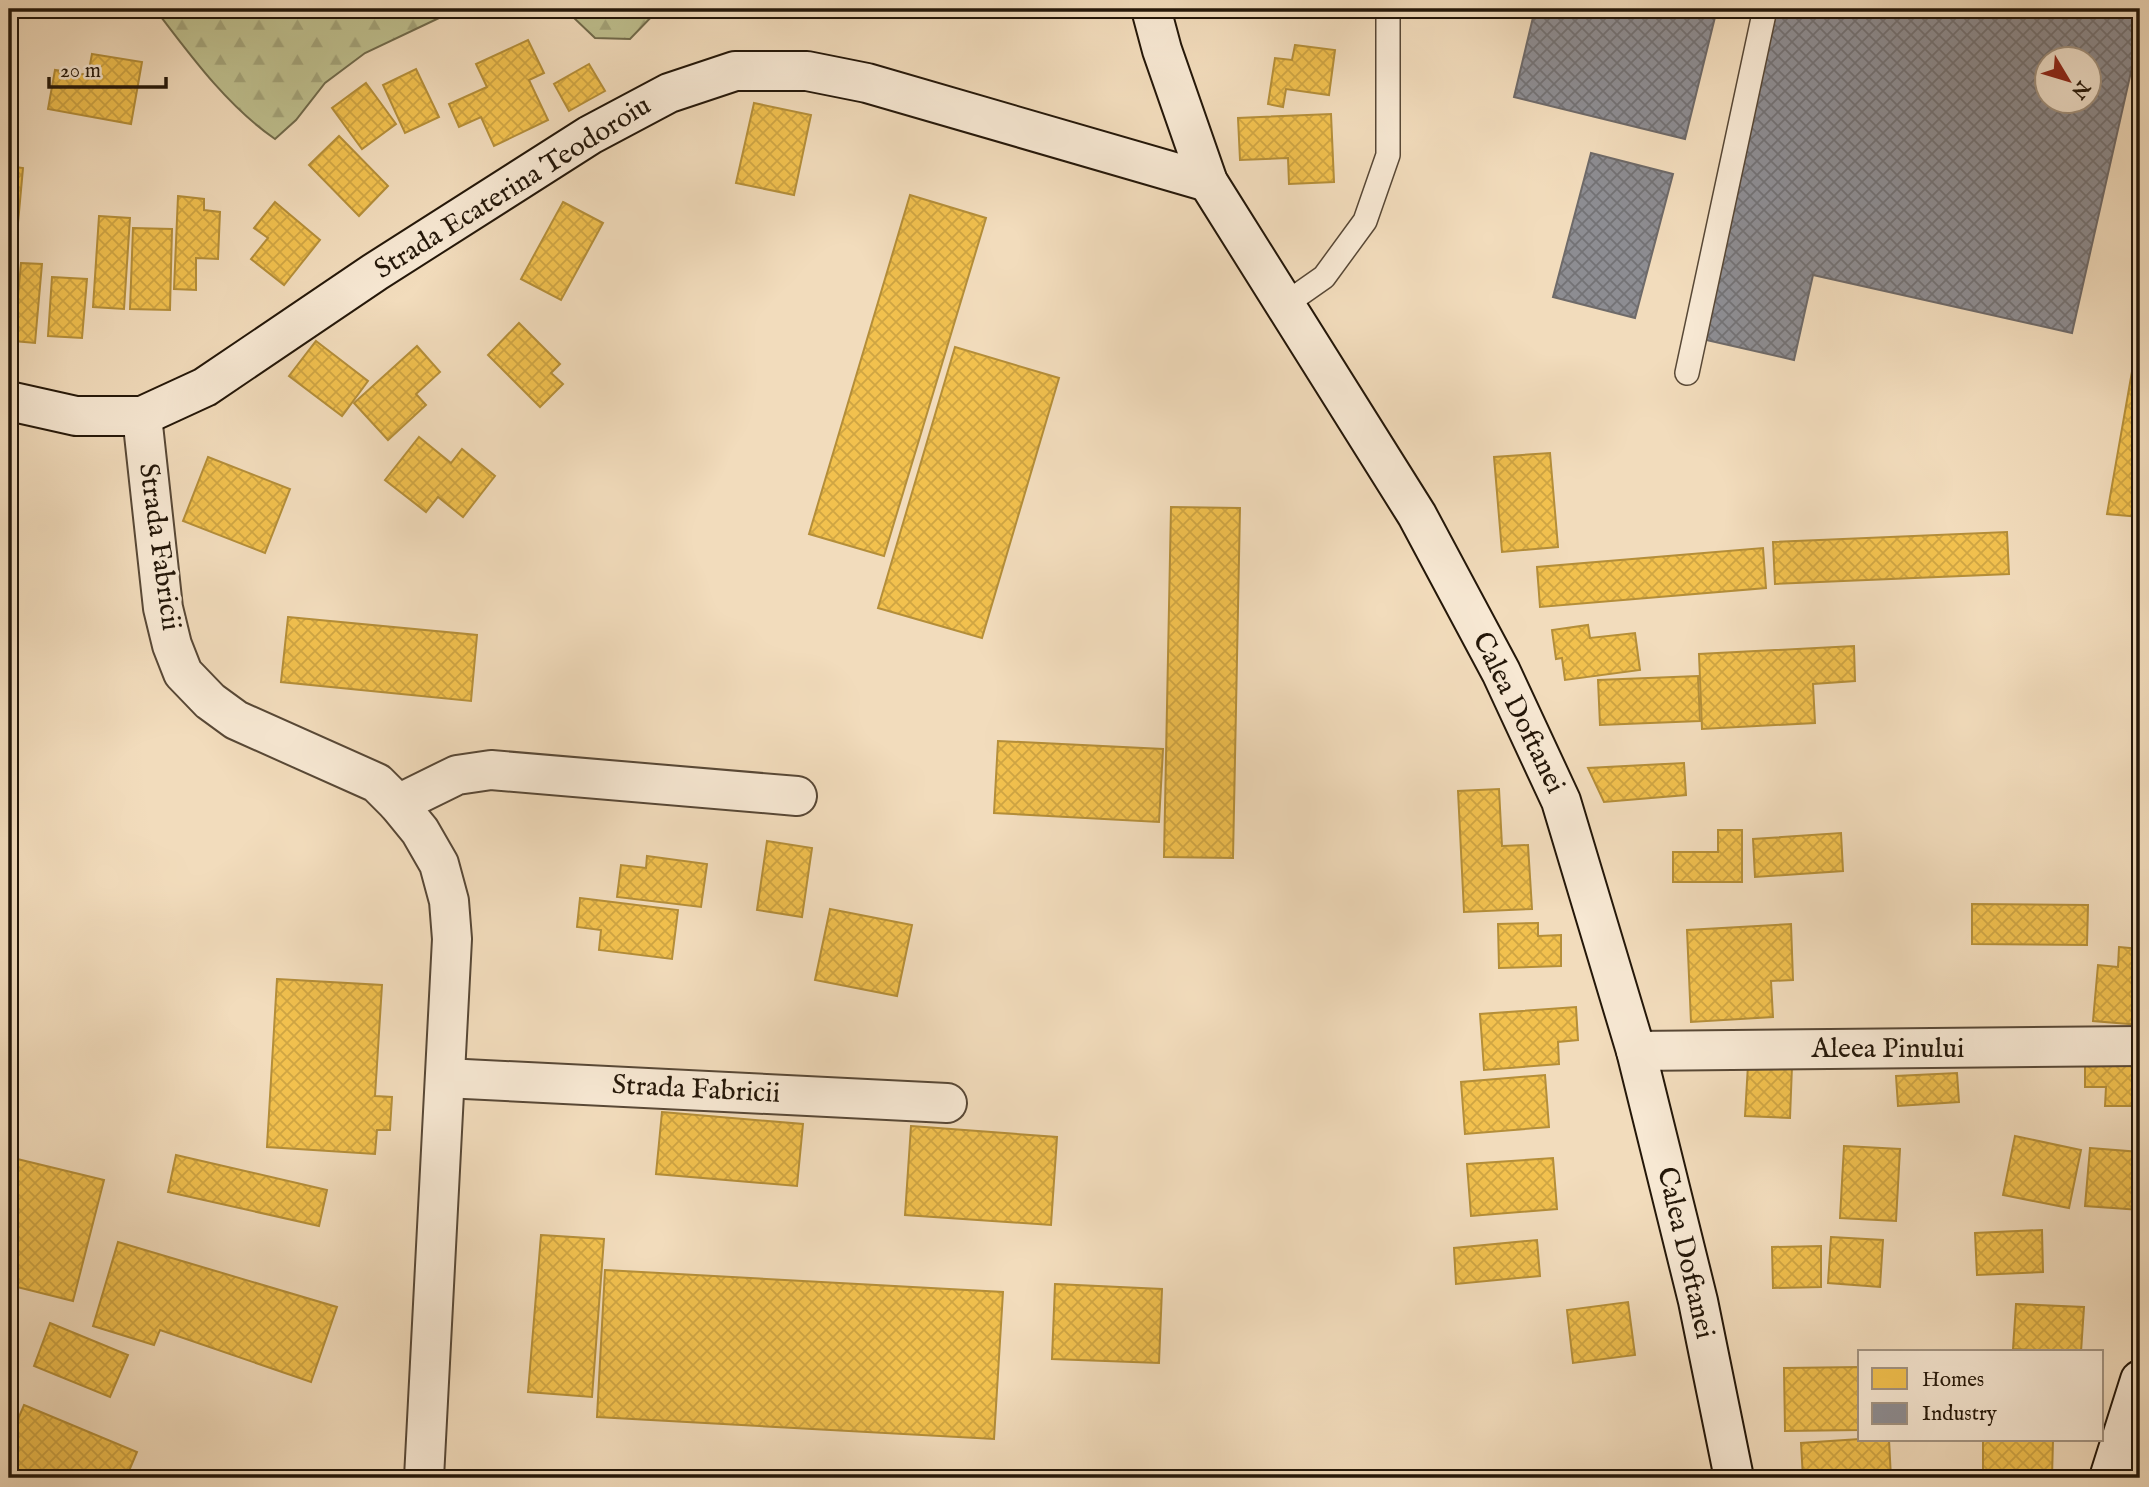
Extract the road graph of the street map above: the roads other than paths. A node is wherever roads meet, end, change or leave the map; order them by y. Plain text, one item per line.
1 (1151, 9) edge
2 (1388, 9) edge
3 (1765, 9) edge
4 (1208, 182) junction
5 (1284, 304) junction
6 (1687, 373) dead end
7 (9, 401) edge
8 (142, 416) junction
9 (797, 796) dead end
10 (398, 804) junction
11 (2140, 1046) edge
12 (1636, 1051) junction
13 (445, 1078) junction
14 (947, 1103) dead end
15 (2140, 1380) edge
16 (2116, 1477) edge
17 (424, 1478) edge
18 (1734, 1478) edge

1 - 4 main road, Calea Doftanei
2 - 5 lane
3 - 6 lane
4 - 5 main road, Calea Doftanei
4 - 8 main road, Strada Ecaterina Teodoroiu
5 - 12 main road, Calea Doftanei
7 - 8 main road, Strada Ecaterina Teodoroiu
8 - 10 main road, Strada Fabricii
9 - 10 main road
10 - 13 main road, Strada Fabricii
11 - 12 main road, Aleea Pinului
12 - 18 main road, Calea Doftanei
13 - 14 main road, Strada Fabricii
13 - 17 main road, Strada Fabricii
15 - 16 main road

